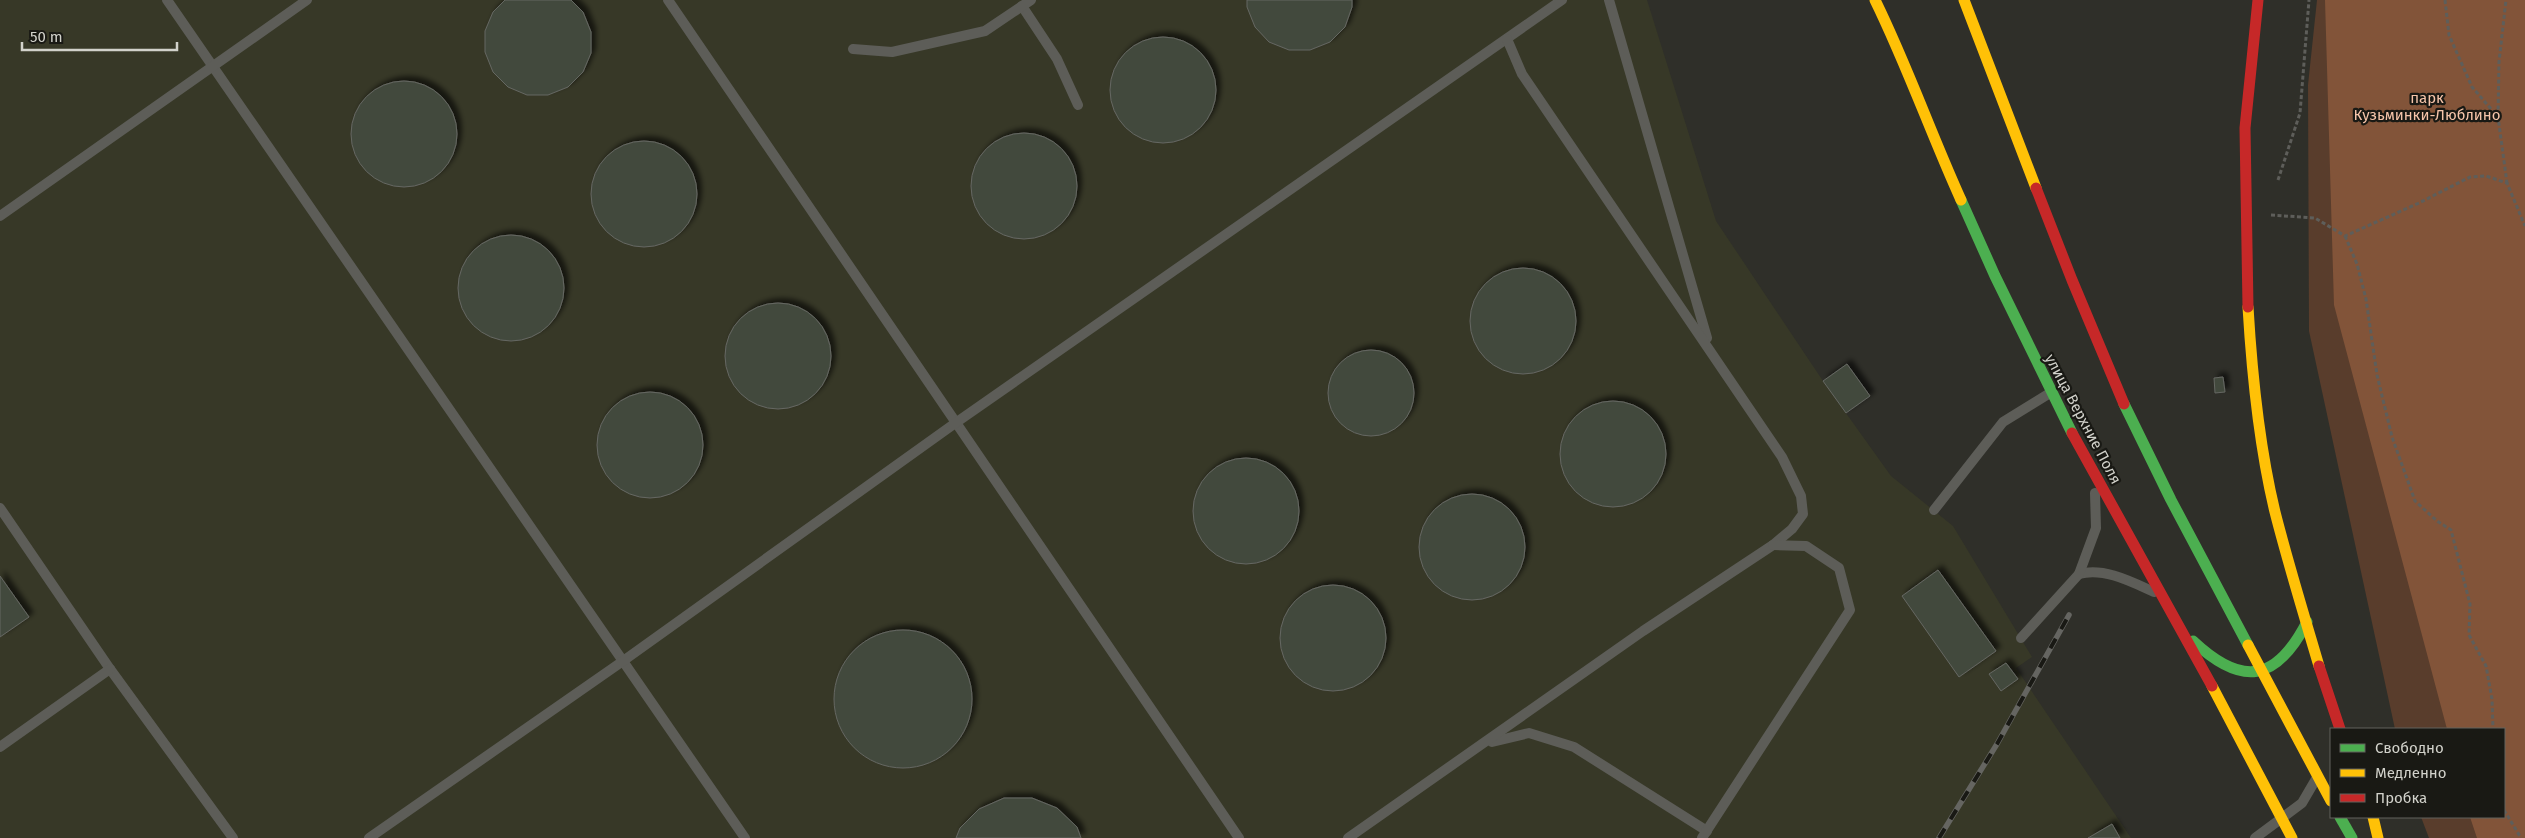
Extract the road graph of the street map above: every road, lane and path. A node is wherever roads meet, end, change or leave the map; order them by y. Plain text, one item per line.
1 (167, 0) edge
2 (306, 0) edge
3 (668, 0) edge
4 (1031, 0) edge
5 (1562, 0) edge
6 (1610, 0) edge
7 (1875, 0) edge
8 (1886, 0) edge
9 (1964, 0) edge
10 (2258, 0) edge
11 (2309, 0) edge
12 (2445, 0) edge
13 (2506, 0) edge
14 (1022, 6) junction
15 (1507, 39) junction
16 (1895, 40) junction
17 (853, 49) dead end
18 (213, 67) junction
19 (1078, 105) dead end
20 (2498, 117) junction
21 (2278, 180) dead end
22 (2507, 183) junction
23 (2271, 215) dead end
24 (0, 216) edge
25 (2525, 226) edge
26 (2345, 236) junction
27 (1709, 346) junction
28 (2051, 392) junction
29 (954, 424) junction
30 (2095, 477) junction
31 (0, 508) edge
32 (1934, 510) dead end
33 (1773, 545) junction
34 (2079, 574) junction
35 (2167, 601) junction
36 (2307, 622) junction
37 (2183, 630) junction
38 (2021, 638) dead end
39 (623, 661) junction
40 (110, 669) junction
41 (2262, 671) junction
42 (2340, 728) edge
43 (2493, 728) edge
44 (1486, 743) junction
45 (0, 747) edge
46 (2318, 776) junction
47 (2330, 799) edge
48 (2505, 812) edge
49 (2341, 818) edge
50 (2373, 818) edge
51 (2281, 820) junction
52 (1705, 835) edge
53 (233, 838) edge
54 (369, 838) edge
55 (745, 838) edge
56 (1239, 838) edge
57 (1348, 838) edge
58 (2255, 838) edge
59 (2292, 838) edge
60 (2352, 838) edge
61 (2378, 838) edge
62 (2521, 838) edge

1 - 18 lane
2 - 18 lane
3 - 29 lane
4 - 14 lane
5 - 15 lane
6 - 27 lane
7 - 16 main road, улица Верхние Поля
8 - 16 main road
9 - 41 main road
10 - 36 main road
11 - 21 path
12 - 20 path
13 - 20 path
14 - 17 lane
14 - 19 lane
15 - 27 lane
15 - 29 lane
16 - 28 main road, улица Верхние Поля
18 - 24 lane
18 - 39 lane
20 - 22 path
22 - 25 path
22 - 26 path
23 - 26 path
26 - 43 path
27 - 33 lane
28 - 30 main road, улица Верхние Поля
28 - 32 lane
29 - 39 lane
29 - 56 lane
30 - 34 lane
30 - 35 main road, улица Верхние Поля
31 - 40 lane
33 - 44 lane
33 - 52 lane
34 - 35 lane
34 - 38 lane
35 - 37 main road, улица Верхние Поля
36 - 41 main road
36 - 42 main road
37 - 41 main road
37 - 51 main road, улица Верхние Поля
39 - 54 lane
39 - 55 lane
40 - 45 lane
40 - 53 lane
41 - 46 main road
44 - 52 lane
44 - 57 lane
46 - 47 main road
46 - 51 lane
48 - 62 path
49 - 60 main road
50 - 61 main road
51 - 58 lane
51 - 59 main road, улица Верхние Поля

